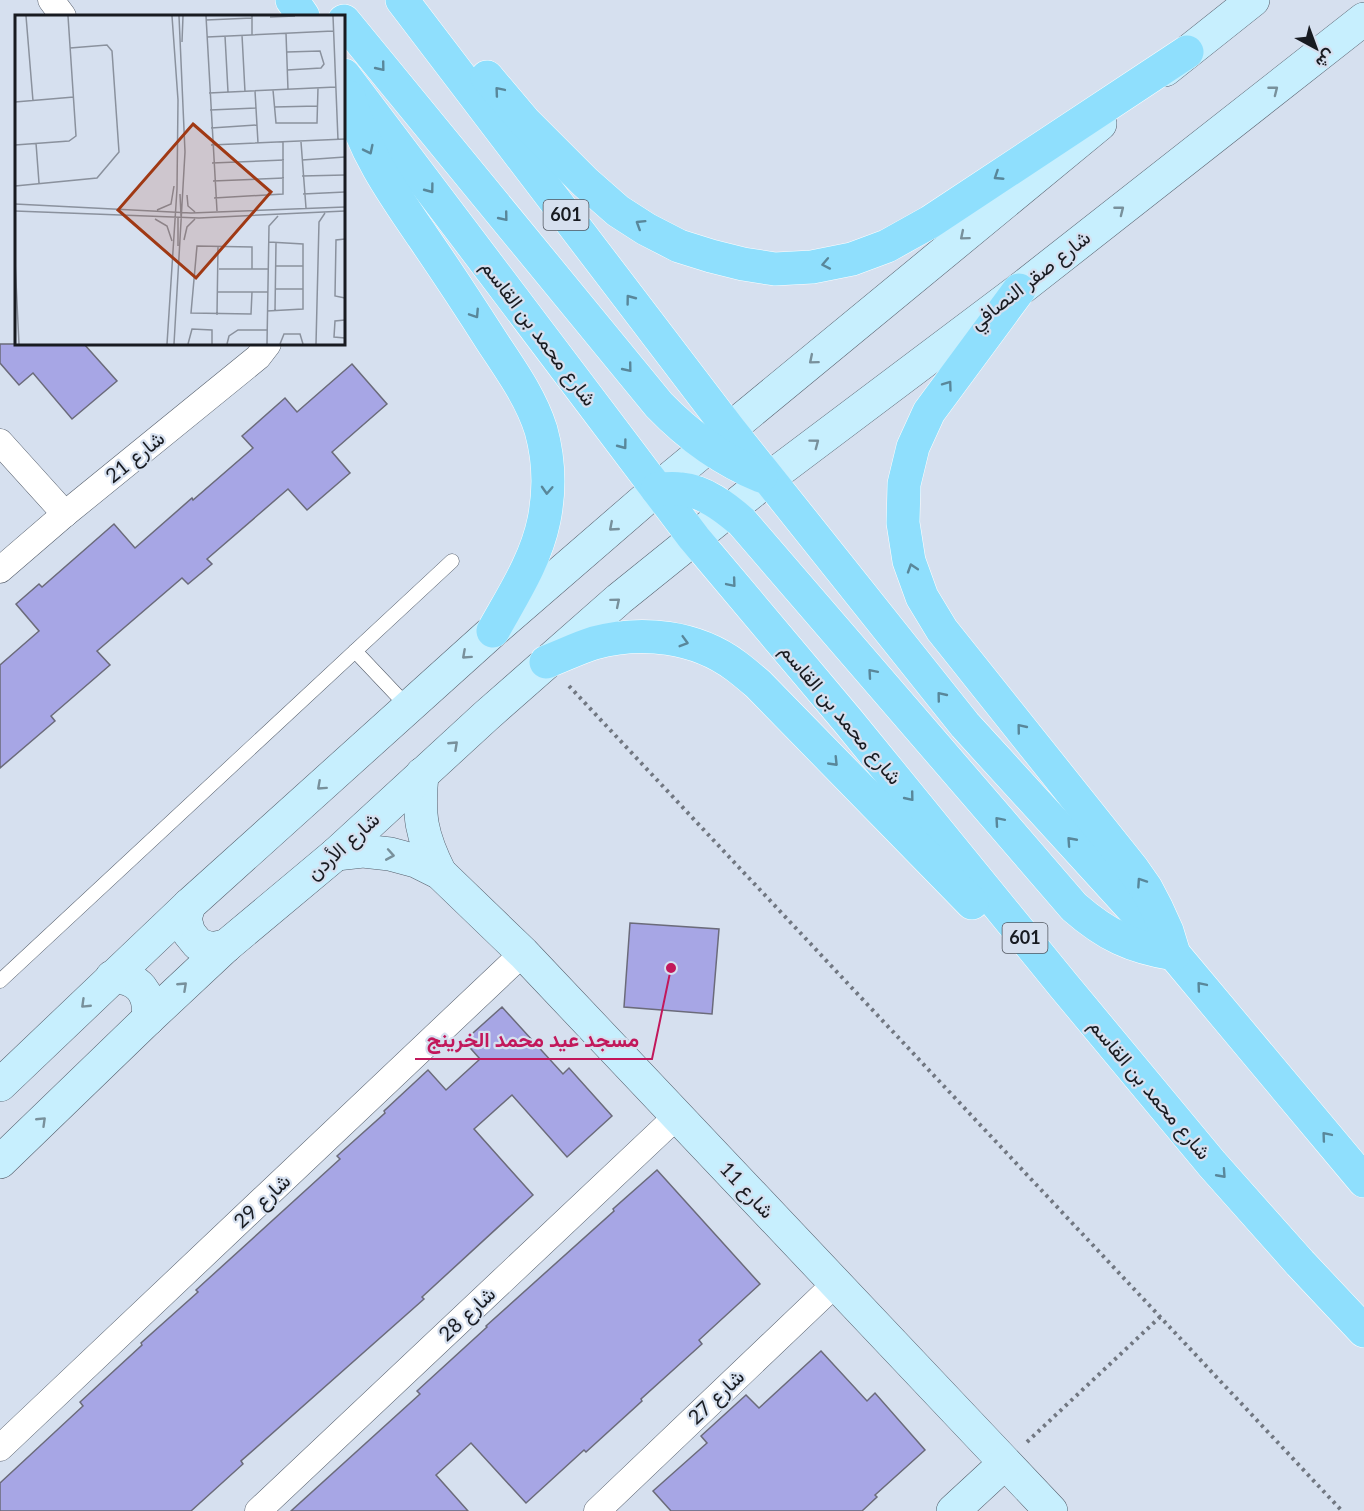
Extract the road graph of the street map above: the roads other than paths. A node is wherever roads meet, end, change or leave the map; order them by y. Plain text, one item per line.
1 (51, 0) edge
2 (292, 0) edge
3 (325, 0) edge
4 (402, 0) edge
5 (423, 0) edge
6 (1253, 0) edge
7 (62, 15) edge
8 (302, 15) edge
9 (338, 15) edge
10 (1364, 19) edge
11 (345, 22) edge
12 (1187, 52) junction
13 (345, 76) edge
14 (345, 80) edge
15 (1019, 290) junction
16 (267, 345) edge
17 (719, 438) junction
18 (0, 442) edge
19 (768, 478) junction
20 (657, 489) junction
21 (729, 510) junction
22 (65, 514) junction
23 (694, 538) junction
24 (452, 561) dead end
25 (0, 570) edge
26 (493, 631) junction
27 (355, 651) junction
28 (546, 662) junction
29 (408, 707) junction
30 (422, 774) junction
31 (336, 854) junction
32 (440, 873) junction
33 (189, 905) junction
34 (226, 946) junction
35 (523, 953) junction
36 (1174, 954) junction
37 (112, 977) junction
38 (0, 981) edge
39 (1064, 986) junction
40 (148, 1019) junction
41 (0, 1085) edge
42 (677, 1116) junction
43 (0, 1162) edge
44 (1364, 1180) edge
45 (1300, 1263) junction
46 (836, 1284) junction
47 (1364, 1301) edge
48 (1364, 1331) edge
49 (0, 1448) edge
50 (1005, 1463) junction
51 (258, 1511) edge
52 (597, 1511) edge
53 (952, 1511) edge
54 (1051, 1511) edge

1 - 7 street
2 - 8 main road
3 - 9 main road
17 -> 4 main road, 601
12 -> 5 main road
6 - 12 main road
15 -> 10 main road, شارع صقر النصافي
11 -> 17 main road
12 -> 17 main road
13 -> 20 main road, شارع محمد بن القاسم / 601
14 -> 26 main road
19 -> 15 main road, شارع صقر النصافي
36 -> 15 main road
16 - 22 street, شارع 21
17 - 19 main road
17 - 20 main road
18 - 22 street
19 - 21 main road, شارع صقر النصافي
36 -> 19 main road
20 - 21 main road
20 - 23 main road, شارع محمد بن القاسم / 601
20 -> 26 main road
21 - 23 main road, شارع صقر النصافي
36 -> 21 main road
22 - 25 street, شارع 21
28 -> 23 main road, شارع الأردن
23 -> 39 main road, شارع محمد بن القاسم / 601
24 - 27 lane
26 -> 29 main road
27 - 29 lane
27 - 38 lane
30 -> 28 main road, شارع الأردن
28 -> 39 main road
29 -> 33 main road
30 - 31 main road, شارع الأردن
30 - 32 main road, شارع 11
31 -> 32 main road, شارع 11
31 - 34 main road, شارع الأردن
32 - 35 main road, شارع 11
33 - 34 main road
33 - 37 main road
40 -> 34 main road, شارع الأردن
35 - 42 main road, شارع 11
35 - 49 street, شارع 29
44 -> 36 main road
37 - 40 main road
37 -> 41 main road
39 -> 45 main road, شارع محمد بن القاسم / 601
43 -> 40 main road, شارع الأردن
42 - 46 main road, شارع 11
42 - 51 street, شارع 28
45 - 47 main road
45 - 48 main road, شارع محمد بن القاسم / 601
46 - 50 main road, شارع 11
46 - 52 street, شارع 27
50 - 53 main road
50 - 54 main road, شارع 11

